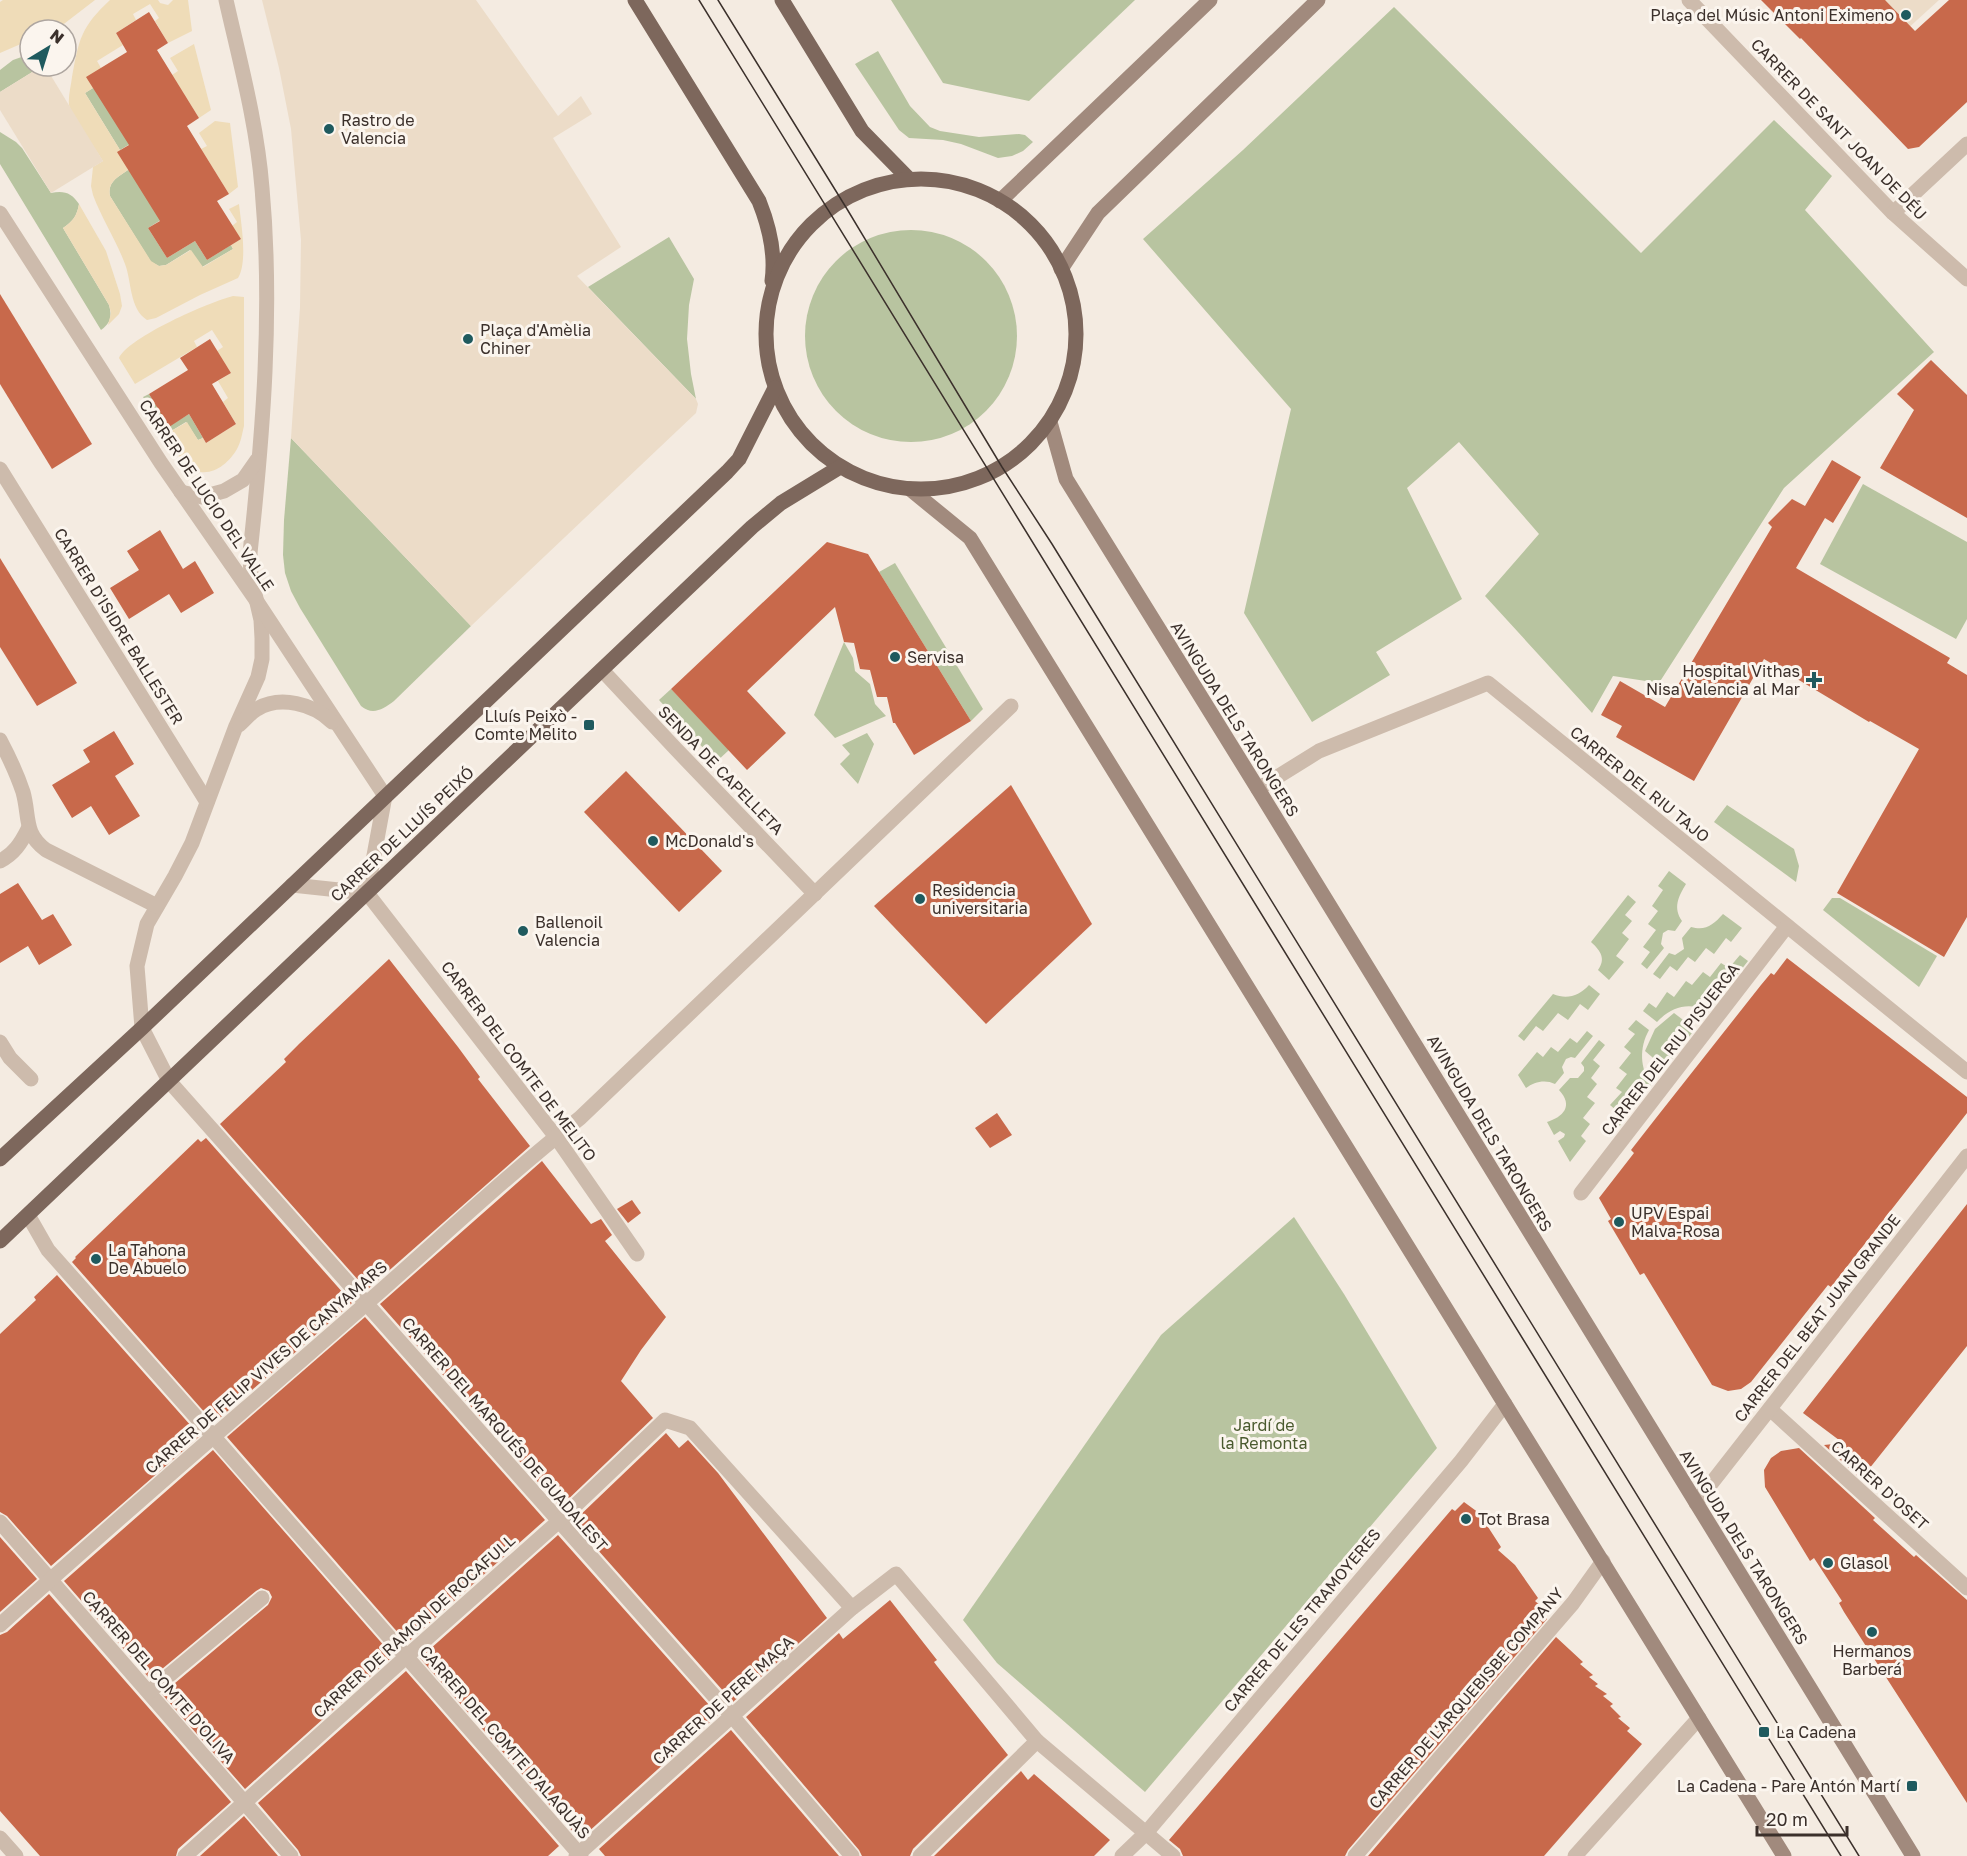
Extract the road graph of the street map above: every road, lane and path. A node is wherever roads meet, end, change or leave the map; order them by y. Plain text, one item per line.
1 (226, 0) edge
2 (635, 0) edge
3 (782, 0) edge
4 (1210, 0) edge
5 (1318, 0) edge
6 (1689, 0) edge
7 (1967, 144) edge
8 (909, 179) junction
9 (1000, 201) junction
10 (0, 213) edge
11 (1893, 213) junction
12 (1061, 269) junction
13 (1967, 279) edge
14 (768, 308) junction
15 (775, 388) junction
16 (1050, 422) junction
17 (259, 458) junction
18 (840, 466) junction
19 (0, 469) edge
20 (910, 489) junction
21 (181, 492) junction
22 (256, 600) junction
23 (602, 670) junction
24 (1011, 706) dead end
25 (236, 726) junction
26 (347, 737) junction
27 (0, 740) edge
28 (1258, 789) junction
29 (385, 796) junction
30 (207, 802) junction
31 (28, 829) junction
32 (0, 861) edge
33 (292, 885) junction
34 (367, 892) junction
35 (815, 894) junction
36 (157, 906) junction
37 (1786, 926) junction
38 (142, 1029) junction
39 (0, 1042) edge
40 (1967, 1072) edge
41 (31, 1079) dead end
42 (169, 1081) junction
43 (556, 1137) junction
44 (1967, 1156) edge
45 (0, 1159) edge
46 (1581, 1193) dead end
47 (28, 1215) junction
48 (0, 1241) edge
49 (637, 1254) dead end
50 (367, 1303) junction
51 (1505, 1404) junction
52 (1770, 1409) junction
53 (213, 1436) junction
54 (1696, 1503) junction
55 (0, 1522) edge
56 (558, 1522) junction
57 (1603, 1562) junction
58 (50, 1580) junction
59 (1967, 1587) edge
60 (262, 1598) dead end
61 (852, 1608) junction
62 (0, 1625) edge
63 (406, 1657) junction
64 (149, 1692) junction
65 (732, 1716) junction
66 (1699, 1718) junction
67 (1037, 1741) junction
68 (245, 1803) junction
69 (1146, 1833) junction
70 (0, 1838) edge
71 (579, 1855) edge
72 (16, 1856) edge
73 (185, 1856) edge
74 (291, 1856) edge
75 (852, 1856) edge
76 (920, 1856) edge
77 (1122, 1856) edge
78 (1173, 1856) edge
79 (1355, 1856) edge
80 (1575, 1856) edge
81 (1784, 1856) edge
82 (1913, 1856) edge

1 - 17 street
2 - 14 main road
3 - 8 main road
4 - 9 main road
5 - 12 main road
6 - 11 street, CARRER DE SANT JOAN DE DÉU
7 - 11 street
8 - 9 main road
8 - 14 main road
9 - 12 main road
10 - 21 street, CARRER DE LUCIO DEL VALLE
11 - 13 street, CARRER DE SANT JOAN DE DÉU
12 - 16 main road
14 - 15 main road
15 - 18 main road
15 - 29 main road
16 - 20 main road
16 - 28 main road, AVINGUDA DELS TARONGERS
17 - 21 street
17 - 22 street
18 - 20 main road
18 - 23 main road, CARRER DE LLUÍS PEIXÓ
19 - 30 street, CARRER D'ISIDRE BALLESTER
20 - 51 main road
21 - 22 street, CARRER DE LUCIO DEL VALLE
22 - 25 street
22 - 26 street, CARRER DE LUCIO DEL VALLE
23 - 34 main road, CARRER DE LLUÍS PEIXÓ
23 - 35 street, SENDA DE CAPELLETA
24 - 35 street, CARRER DE FELIP VIVES DE CANYAMARS
25 - 26 street
25 - 30 street
26 - 29 street, CARRER DE LUCIO DEL VALLE
27 - 31 street
28 - 37 street, CARRER DEL RIU TAJO
28 - 54 main road, AVINGUDA DELS TARONGERS
29 - 33 main road
29 - 34 street
30 - 36 street
31 - 32 street
31 - 36 street
33 - 34 street
33 - 38 main road
34 - 42 main road, CARRER DE LLUÍS PEIXÓ
34 - 43 street, CARRER DEL COMTE DE MELITO
35 - 43 street, CARRER DE FELIP VIVES DE CANYAMARS
36 - 38 street
37 - 40 street, CARRER DEL RIU TAJO
37 - 46 street, CARRER DEL RIU PISUERGA
38 - 42 street, CARRER DEL MARQUÉS DE GUADALEST
38 - 45 main road
39 - 41 street
42 - 47 main road, CARRER DE LLUÍS PEIXÓ
42 - 50 street, CARRER DEL MARQUÉS DE GUADALEST
43 - 49 street, CARRER DEL COMTE DE MELITO
43 - 50 street, CARRER DE FELIP VIVES DE CANYAMARS
44 - 52 street, CARRER DEL BEAT JUAN GRANDE
47 - 48 main road, CARRER DE LLUÍS PEIXÓ
47 - 53 street, CARRER DEL COMTE D'ALAQUÀS
50 - 53 street, CARRER DE FELIP VIVES DE CANYAMARS
50 - 56 street, CARRER DEL MARQUÉS DE GUADALEST
51 - 57 main road
51 - 69 street, CARRER DE LES TRAMOYERES
52 - 54 street, CARRER DEL BEAT JUAN GRANDE
52 - 59 street, CARRER D'OSET
53 - 58 street, CARRER DE FELIP VIVES DE CANYAMARS
53 - 63 street, CARRER DEL COMTE D'ALAQUÀS
54 - 82 main road, AVINGUDA DELS TARONGERS
55 - 58 street, CARRER DEL COMTE D'OLIVA
56 - 61 street, CARRER DE RAMON DE ROCAFULL
56 - 63 street, CARRER DE RAMON DE ROCAFULL
56 - 65 street, CARRER DEL MARQUÉS DE GUADALEST
57 - 66 main road
57 - 79 street, CARRER DE L'ARQUEBISBE COMPANY
58 - 62 street, CARRER DE FELIP VIVES DE CANYAMARS
58 - 64 street, CARRER DEL COMTE D'OLIVA
60 - 64 street
61 - 65 street, CARRER DE PERE MAÇA
61 - 67 street, CARRER DE PERE MAÇA
63 - 68 street, CARRER DE RAMON DE ROCAFULL
63 - 71 street, CARRER DEL COMTE D'ALAQUÀS
64 - 68 street, CARRER DEL COMTE D'OLIVA
65 - 71 street, CARRER DE PERE MAÇA
65 - 75 street, CARRER DEL MARQUÉS DE GUADALEST
66 - 80 street
66 - 81 main road
67 - 69 street
67 - 76 street
68 - 73 street, CARRER DE RAMON DE ROCAFULL
68 - 74 street, CARRER DEL COMTE D'OLIVA
69 - 77 street, CARRER DE LES TRAMOYERES
69 - 78 street
70 - 72 street

